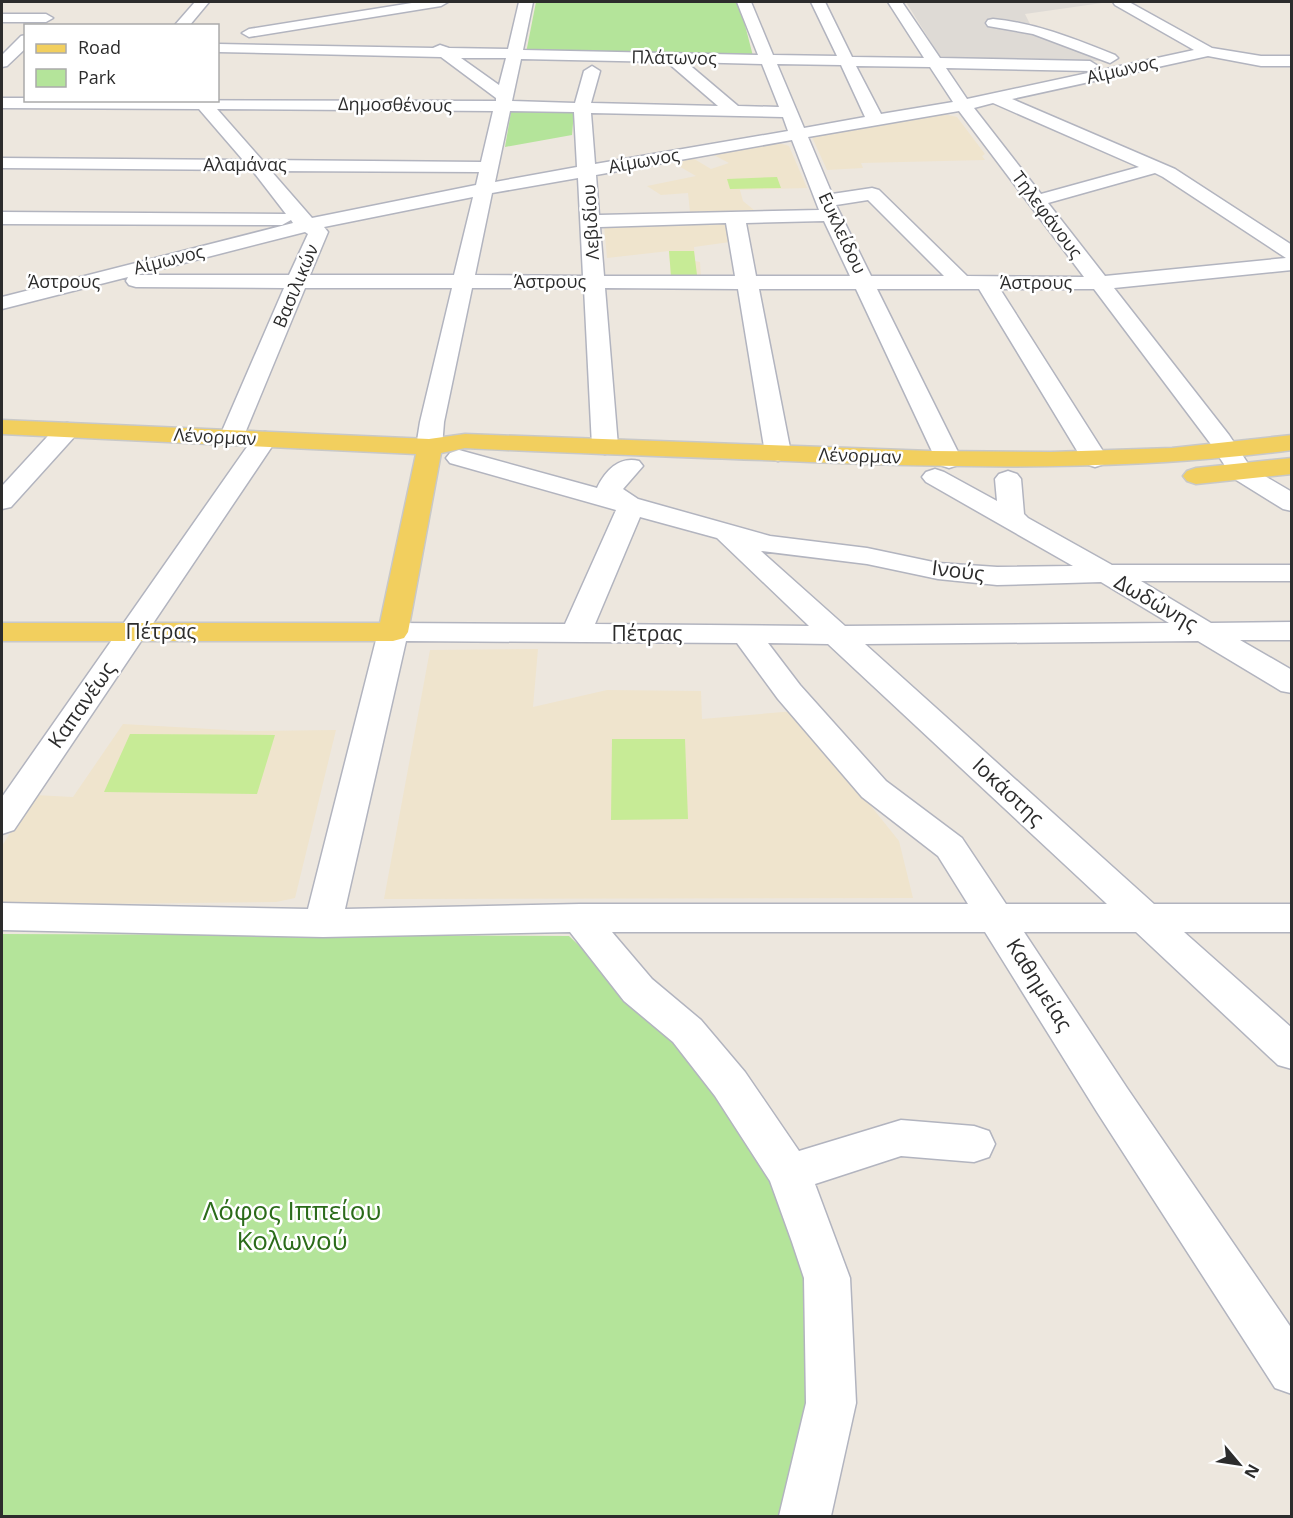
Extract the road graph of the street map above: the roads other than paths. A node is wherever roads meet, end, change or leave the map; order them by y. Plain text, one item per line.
1 (202, 2) edge
2 (372, 2) edge
3 (441, 2) edge
4 (526, 2) edge
5 (744, 2) edge
6 (818, 2) edge
7 (895, 2) edge
8 (1120, 2) edge
9 (982, 8) dead end
10 (385, 11) junction
11 (47, 17) edge
12 (2, 18) edge
13 (402, 22) dead end
14 (993, 23) junction
15 (183, 24) edge
16 (419, 34) dead end
17 (1000, 36) dead end
18 (219, 38) edge
19 (23, 44) edge
20 (2, 46) edge
21 (219, 48) edge
22 (444, 52) junction
23 (1012, 52) dead end
24 (1208, 52) junction
25 (512, 54) junction
26 (672, 58) junction
27 (768, 59) junction
28 (847, 61) junction
29 (1292, 61) edge
30 (934, 62) junction
31 (1023, 63) junction
32 (1131, 67) junction
33 (592, 71) dead end
34 (4, 72) edge
35 (994, 98) junction
36 (502, 101) junction
37 (2, 103) edge
38 (201, 103) edge
39 (963, 105) junction
40 (582, 107) junction
41 (734, 111) junction
42 (789, 112) junction
43 (875, 120) junction
44 (798, 134) junction
45 (2, 163) edge
46 (258, 166) junction
47 (1154, 168) junction
48 (588, 171) junction
49 (487, 178) junction
50 (1036, 201) junction
51 (828, 208) junction
52 (735, 217) junction
53 (2, 218) edge
54 (590, 221) junction
55 (305, 222) junction
56 (1292, 254) edge
57 (1292, 264) edge
58 (300, 281) junction
59 (2, 282) edge
60 (85, 282) junction
61 (464, 282) junction
62 (594, 282) junction
63 (748, 282) junction
64 (865, 282) junction
65 (962, 283) junction
66 (986, 283) junction
67 (1099, 283) junction
68 (2, 303) edge
69 (2, 427) edge
70 (67, 430) junction
71 (231, 438) junction
72 (265, 440) junction
73 (1292, 442) edge
74 (605, 446) junction
75 (429, 447) junction
76 (778, 453) junction
77 (459, 458) junction
78 (1095, 459) junction
79 (1236, 463) junction
80 (630, 466) junction
81 (1292, 466) edge
82 (942, 468) junction
83 (1008, 479) junction
84 (2, 501) edge
85 (1292, 502) edge
86 (631, 507) junction
87 (1019, 525) junction
88 (724, 531) junction
89 (1106, 573) junction
90 (1292, 573) edge
91 (1205, 631) junction
92 (1292, 631) edge
93 (2, 632) edge
94 (132, 632) junction
95 (393, 632) junction
96 (576, 633) junction
97 (745, 634) junction
98 (839, 636) junction
99 (1292, 684) edge
100 (2, 822) edge
101 (2, 917) edge
102 (580, 918) junction
103 (1292, 918) edge
104 (998, 919) junction
105 (1145, 919) junction
106 (323, 923) junction
107 (1292, 1053) edge
108 (974, 1144) dead end
109 (789, 1173) junction
110 (1292, 1371) edge
111 (805, 1516) edge

1 - 15 street
2 - 10 street
3 - 10 street
4 - 25 street
5 - 27 street, Ευκλείδου
6 - 28 street
7 - 30 street, Τηλεφάνους
8 - 24 street
9 - 14 street
10 - 13 street
10 - 18 street
11 - 12 street
14 - 17 street
14 - 32 street
16 - 22 street
19 - 20 street
19 - 34 street
21 - 22 street, Πλάτωνος
22 - 25 street, Πλάτωνος
22 - 36 street
23 - 31 street
24 - 29 street, Αίμωνος
24 - 32 street, Αίμωνος
25 - 26 street, Πλάτωνος
25 - 36 street
26 - 27 street, Πλάτωνος
26 - 41 street
27 - 28 street, Πλάτωνος
27 - 42 street, Ευκλείδου
28 - 30 street, Πλάτωνος
28 - 43 street
30 - 31 street, Πλάτωνος
30 - 39 street, Τηλεφάνους
31 - 32 street, Πλάτωνος
32 - 35 street, Αίμωνος
33 - 40 street, Λεβιδίου
35 - 39 street, Αίμωνος
35 - 47 street
36 - 38 street, Δημοσθένους
36 - 40 street, Δημοσθένους
36 - 49 street
37 - 38 street, Δημοσθένους
38 - 46 street, Βασιλικών
39 - 43 street, Αίμωνος
39 - 50 street, Τηλεφάνους
40 - 41 street, Δημοσθένους
40 - 48 street, Λεβιδίου
41 - 42 street, Δημοσθένους
42 - 44 street, Ευκλείδου
43 - 44 street, Αίμωνος
44 - 48 street, Αίμωνος
44 - 51 street, Ευκλείδου
45 - 46 street, Αλαμάνας
46 - 49 street, Αλαμάνας
46 - 55 street, Βασιλικών
47 - 50 street
47 - 56 street
48 - 49 street, Αίμωνος
48 - 54 street, Λεβιδίου
49 - 55 street, Αίμωνος
49 - 61 street
50 - 67 street, Τηλεφάνους
51 - 52 street
51 - 64 street, Ευκλείδου
51 - 65 street
52 - 54 street
52 - 63 street
53 - 55 street
54 - 62 street, Λεβιδίου
55 - 58 street, Βασιλικών
55 - 60 street, Αίμωνος
57 - 67 street, Άστρους
58 - 60 street, Άστρους
58 - 61 street, Άστρους
58 - 71 street, Βασιλικών
59 - 60 street, Άστρους
60 - 68 street, Αίμωνος
61 - 62 street, Άστρους
61 - 75 street
62 - 63 street, Άστρους
62 - 74 street, Λεβιδίου
63 - 64 street, Άστρους
63 - 76 street
64 - 65 street, Άστρους
64 - 82 street, Ευκλείδου
65 - 66 street, Άστρους
66 - 67 street, Άστρους
66 - 78 street
67 - 79 street, Τηλεφάνους
69 - 70 main road, Λένορμαν
70 - 71 main road, Λένορμαν
70 - 84 street
71 - 72 main road, Λένορμαν
72 - 75 main road, Λένορμαν
72 - 94 street, Καπανέως
73 - 79 main road, Λένορμαν
74 - 75 main road, Λένορμαν
74 - 76 main road, Λένορμαν
75 - 77 main road, Λένορμαν
75 - 95 main road
76 - 82 main road, Λένορμαν
77 - 80 main road, Λένορμαν
77 - 86 street, Λένορμαν
78 - 79 main road, Λένορμαν
78 - 82 main road, Λένορμαν
79 - 81 main road, Λένορμαν
79 - 83 main road, Λένορμαν
79 - 85 street
80 - 82 main road, Λένορμαν
80 - 86 street
82 - 83 main road, Λένορμαν
82 - 87 street, Δωδώνης
83 - 87 street
86 - 88 street, Ινούς
86 - 96 street
87 - 89 street, Δωδώνης
88 - 89 street, Ινούς
88 - 98 street, Ιοκάστης
89 - 90 street, Ινούς
89 - 91 street, Δωδώνης
91 - 92 street, Πέτρας
91 - 98 street, Πέτρας
91 - 99 street, Δωδώνης
93 - 94 main road, Πέτρας
94 - 95 main road, Πέτρας
94 - 100 street, Καπανέως
95 - 96 street, Πέτρας
95 - 106 street
96 - 97 street, Πέτρας
97 - 98 street, Πέτρας
97 - 104 street, Καθημείας
98 - 105 street, Ιοκάστης
101 - 106 street
102 - 104 street
102 - 106 street
102 - 109 street
103 - 105 street
104 - 105 street
104 - 110 street, Καθημείας
105 - 107 street, Ιοκάστης
108 - 109 street
109 - 111 street

